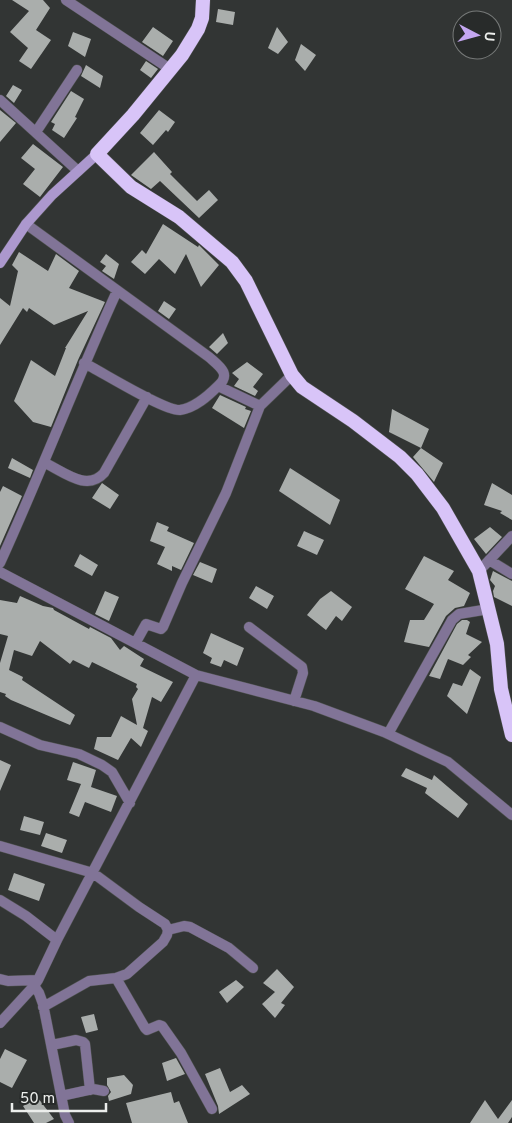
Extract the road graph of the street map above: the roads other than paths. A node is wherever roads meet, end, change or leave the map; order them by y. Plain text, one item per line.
1 (66, 0) edge
2 (203, 0) edge
3 (170, 69) junction
4 (77, 70) dead end
5 (0, 100) edge
6 (36, 132) junction
7 (97, 154) junction
8 (78, 171) junction
9 (26, 224) junction
10 (2, 256) edge
11 (117, 291) junction
12 (84, 363) junction
13 (292, 375) junction
14 (218, 386) junction
15 (147, 397) junction
16 (260, 406) junction
17 (44, 463) junction
18 (512, 536) edge
19 (489, 560) junction
20 (0, 563) edge
21 (479, 571) junction
22 (0, 572) edge
23 (512, 574) edge
24 (489, 609) junction
25 (249, 627) dead end
26 (136, 642) junction
27 (196, 675) junction
28 (294, 701) junction
29 (0, 728) edge
30 (388, 734) junction
31 (512, 735) edge
32 (130, 803) junction
33 (512, 815) edge
34 (0, 846) edge
35 (92, 873) junction
36 (0, 900) edge
37 (168, 930) junction
38 (57, 940) junction
39 (253, 968) dead end
40 (116, 978) junction
41 (0, 979) edge
42 (37, 986) junction
43 (43, 1005) junction
44 (0, 1023) edge
45 (52, 1045) junction
46 (90, 1090) junction
47 (104, 1091) dead end
48 (61, 1096) junction
49 (212, 1109) dead end
50 (69, 1123) edge

1 - 3 street
2 - 3 highway
3 - 7 highway
4 - 6 street
5 - 6 street
6 - 8 street
7 - 8 main road
7 - 13 highway
8 - 9 main road
9 - 10 main road
9 - 11 street
11 - 12 street
11 - 14 street
12 - 15 street
12 - 17 street
13 - 16 street
13 - 21 highway
14 - 15 street
14 - 16 street
15 - 17 street
16 - 26 street
17 - 20 street
18 - 19 street
19 - 21 street
19 - 23 street
21 - 24 highway
22 - 26 street
24 - 30 street
24 - 31 highway
25 - 28 street
26 - 27 street
27 - 28 street
27 - 32 street
28 - 30 street
29 - 32 street
30 - 33 street
32 - 35 street
34 - 35 street
35 - 37 street
35 - 38 street
36 - 38 street
37 - 39 street
37 - 40 street
38 - 42 street
40 - 43 street
40 - 49 street
41 - 42 street
42 - 43 street
42 - 44 street
43 - 45 street
45 - 46 street
45 - 48 street
46 - 47 street
46 - 48 street
48 - 50 street

